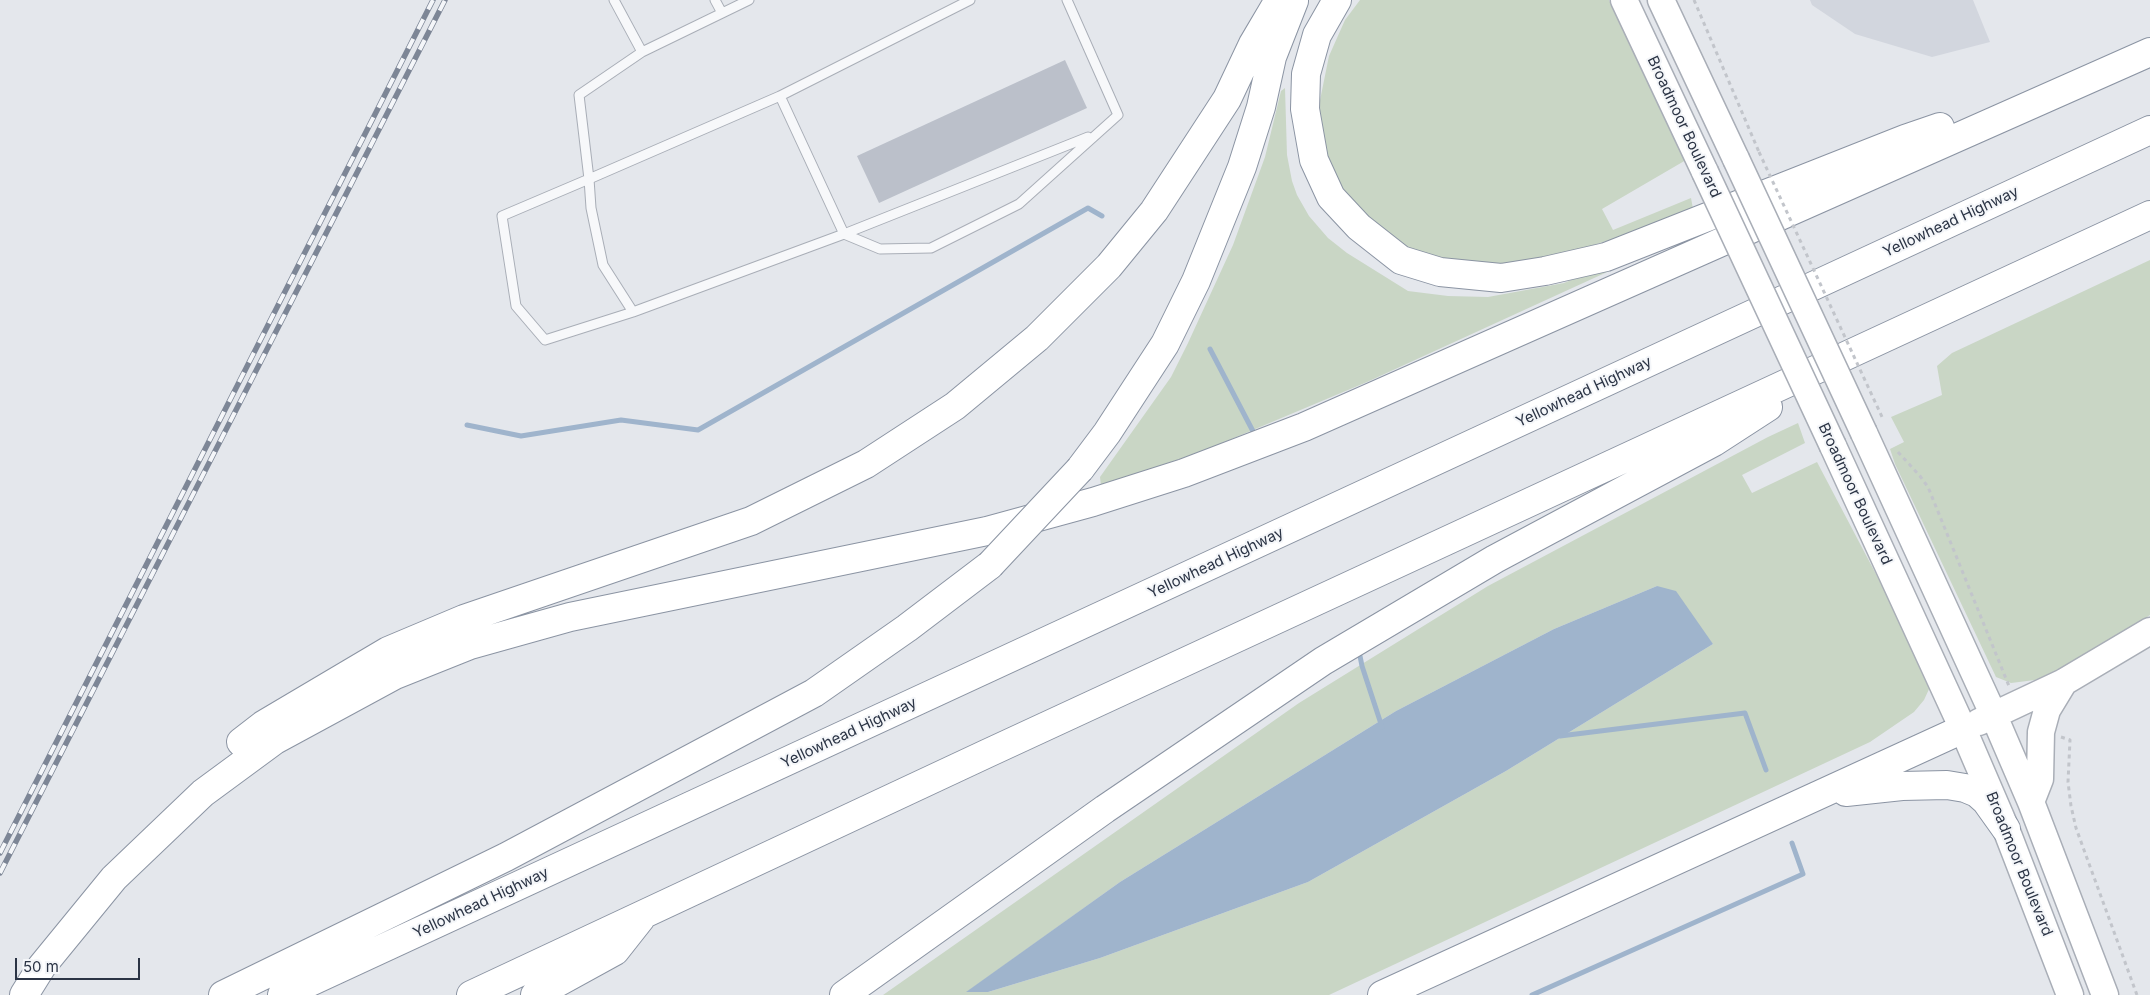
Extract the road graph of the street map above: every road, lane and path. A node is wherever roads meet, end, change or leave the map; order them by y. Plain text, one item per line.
1 (614, 0) edge
2 (715, 0) edge
3 (749, 0) edge
4 (970, 0) edge
5 (1067, 0) edge
6 (1279, 0) edge
7 (1295, 0) edge
8 (1336, 0) edge
9 (1624, 0) edge
10 (1660, 0) edge
11 (1694, 0) edge
12 (722, 13) junction
13 (642, 52) junction
14 (2150, 52) edge
15 (2102, 72) junction
16 (780, 96) junction
17 (2150, 130) edge
18 (1093, 135) junction
19 (1748, 156) junction
20 (589, 179) junction
21 (2150, 215) edge
22 (844, 234) junction
23 (633, 312) junction
24 (1856, 351) junction
25 (1874, 426) junction
26 (2150, 631) edge
27 (2064, 682) junction
28 (1994, 716) junction
29 (1963, 729) junction
30 (1825, 794) junction
31 (2031, 802) junction
32 (2006, 829) junction
33 (114, 878) junction
34 (645, 913) junction
35 (24, 995) edge
36 (223, 995) edge
37 (282, 995) edge
38 (471, 995) edge
39 (535, 995) edge
40 (844, 995) edge
41 (1382, 995) edge
42 (2070, 995) edge
43 (2105, 995) edge

1 - 13 lane
2 - 12 lane
3 - 12 lane
4 - 16 lane
5 - 18 lane
6 - 33 highway
7 - 36 highway, bridge
8 - 15 highway
9 - 29 main road, Broadmoor Boulevard, bridge
10 - 19 main road
11 - 19 path
12 - 13 lane
13 - 20 lane
14 - 15 highway
15 - 33 highway
16 - 20 lane
16 - 22 lane
17 - 37 highway, Yellowhead Highway
18 - 22 lane
18 - 22 lane
19 - 25 main road, bridge
19 - 25 path, bridge
20 - 23 lane
20 - 23 lane
21 - 24 highway
22 - 23 lane
24 - 34 highway
24 - 40 highway
25 - 28 main road
26 - 27 main road
27 - 28 main road
27 - 31 main road
28 - 29 main road
28 - 31 main road
29 - 30 highway
29 - 32 main road, Broadmoor Boulevard
30 - 32 highway
30 - 41 highway
31 - 43 main road
32 - 42 main road, Broadmoor Boulevard
33 - 35 highway
34 - 38 highway
34 - 39 highway

